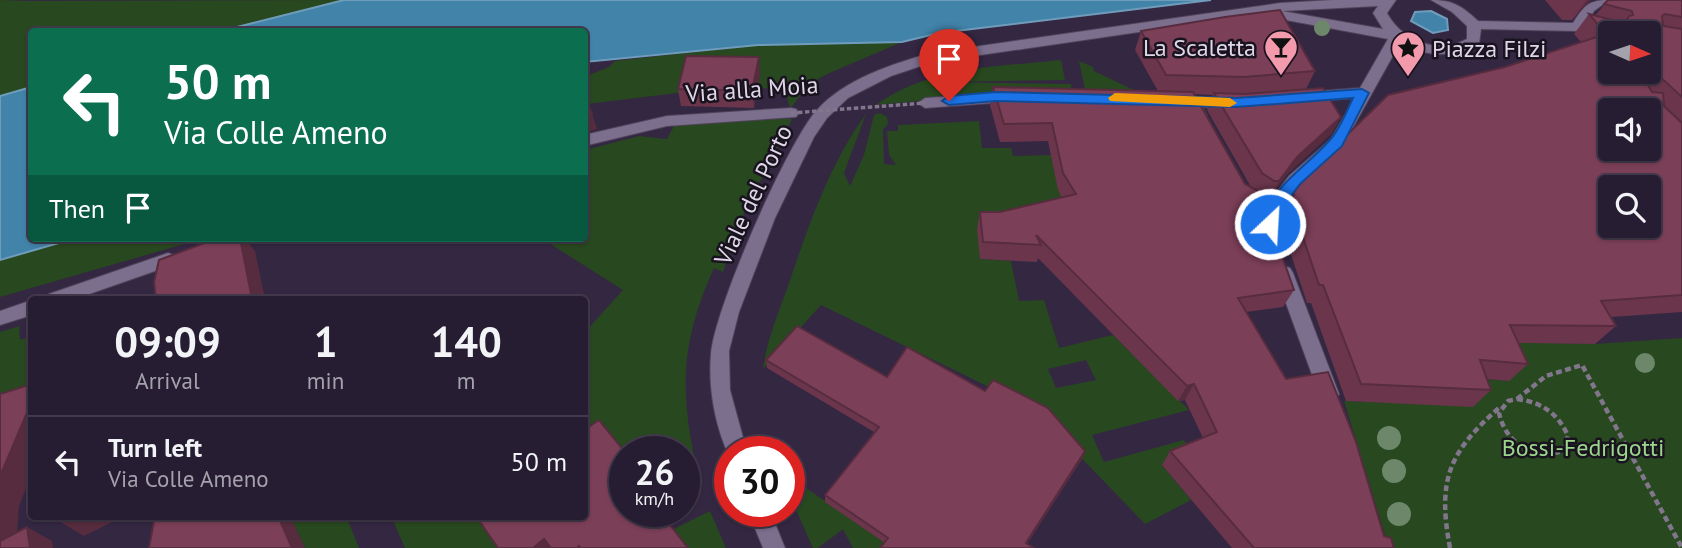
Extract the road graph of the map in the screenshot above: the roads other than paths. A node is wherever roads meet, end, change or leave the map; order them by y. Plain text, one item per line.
1 (1388, 0) edge
2 (1438, 0) edge
3 (1602, 0) edge
4 (1254, 12) junction
5 (1474, 24) junction
6 (1577, 27) junction
7 (1598, 33) edge
8 (1397, 36) junction
9 (1362, 93) junction
10 (1034, 97) edge
11 (1286, 99) edge
12 (1172, 100) edge
13 (1192, 102) junction
14 (1248, 102) edge
15 (925, 103) road end
16 (791, 113) road end
17 (1211, 136) edge
18 (588, 140) edge
19 (1256, 205) edge
20 (1276, 205) junction
21 (64, 296) edge
22 (166, 296) edge
23 (28, 308) edge
24 (0, 318) edge
25 (1334, 407) edge
26 (733, 436) edge
27 (765, 527) edge
28 (774, 548) edge

1 - 4 street, Viale del Porto
1 - 8 street
2 - 5 street
3 - 6 street
4 - 8 street, Viale del Porto
4 - 26 street, Viale del Porto
5 - 6 street
5 - 8 street
6 - 7 street
8 - 9 street
9 - 11 street
9 - 20 street
10 - 15 street
12 - 13 street
13 - 14 street
13 - 17 street
16 - 18 street, Via alla Moia
19 - 20 street
20 - 25 street
21 - 22 street
23 - 24 street
27 - 28 street

